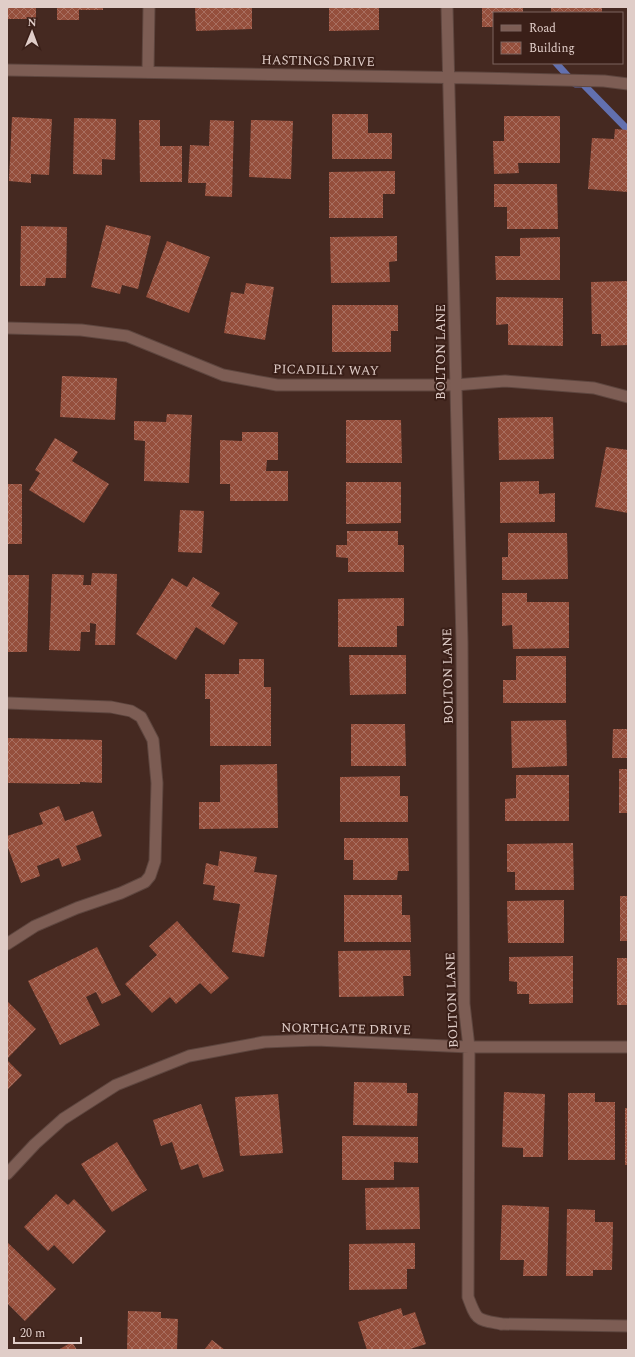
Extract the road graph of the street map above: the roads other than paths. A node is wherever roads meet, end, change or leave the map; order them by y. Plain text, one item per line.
1 (149, 7) edge
2 (448, 7) edge
3 (7, 70) edge
4 (148, 72) junction
5 (448, 78) junction
6 (628, 84) edge
7 (7, 328) edge
8 (455, 385) junction
9 (628, 397) edge
10 (7, 703) edge
11 (7, 944) edge
12 (469, 1047) junction
13 (628, 1047) edge
14 (7, 1174) edge
15 (628, 1326) edge

1 - 4 street
2 - 5 street, BOLTON LANE
3 - 4 street, HASTINGS DRIVE
4 - 5 street, HASTINGS DRIVE
5 - 6 street, HASTINGS DRIVE
5 - 8 street, BOLTON LANE
7 - 8 street, PICADILLY WAY
8 - 9 street, PICADILLY WAY
8 - 12 street, BOLTON LANE
10 - 11 street
12 - 13 street, NORTHGATE DRIVE
12 - 14 street, NORTHGATE DRIVE
12 - 15 street, BOLTON LANE

